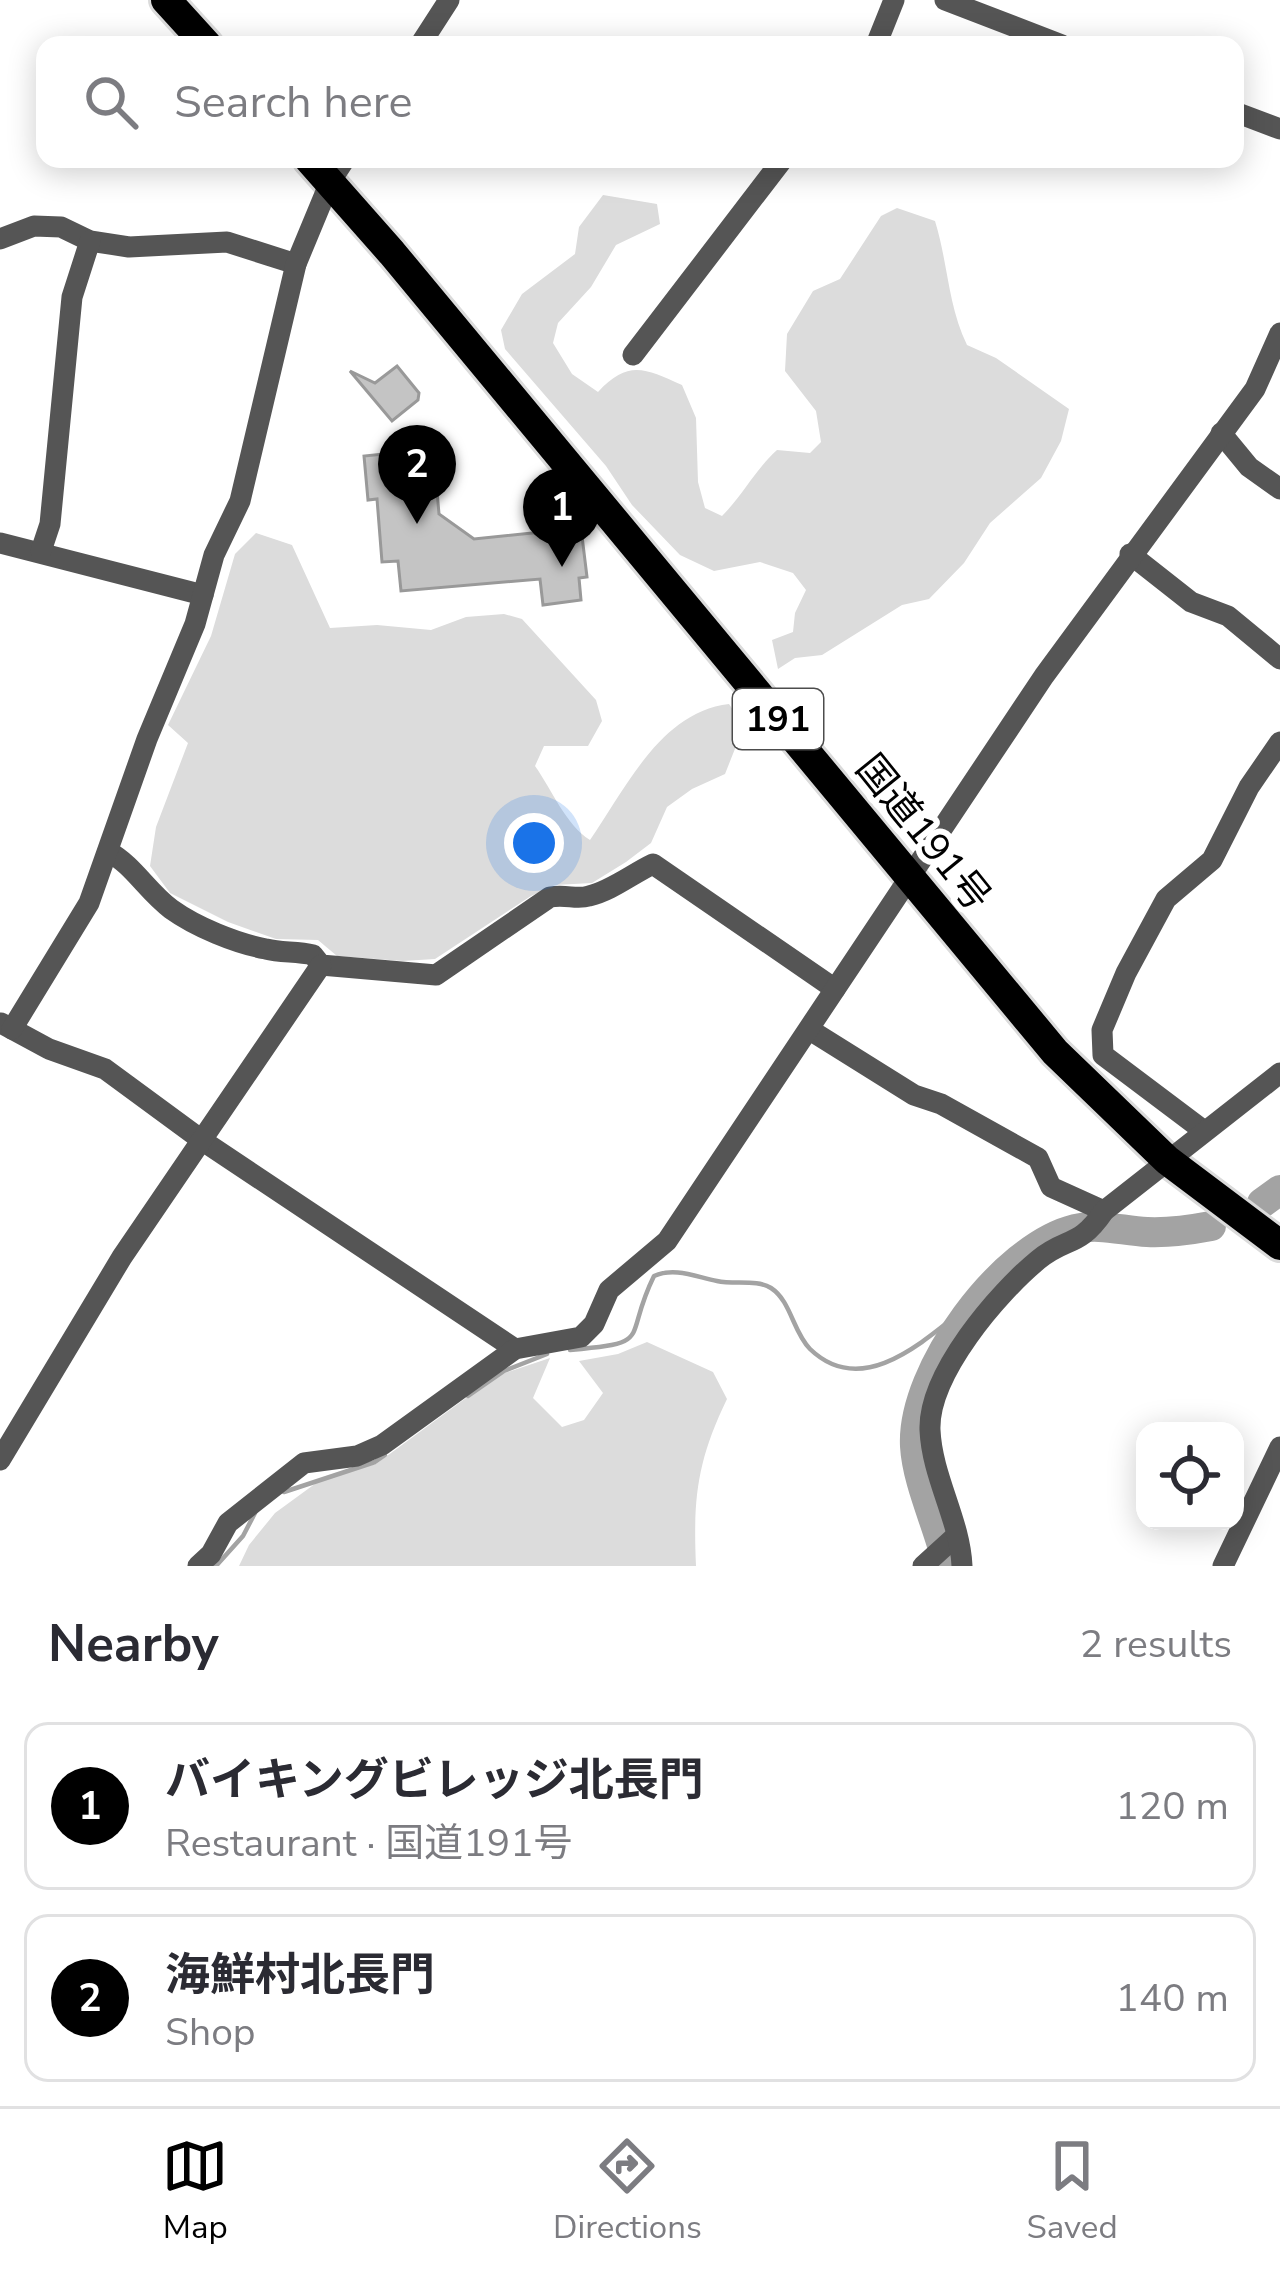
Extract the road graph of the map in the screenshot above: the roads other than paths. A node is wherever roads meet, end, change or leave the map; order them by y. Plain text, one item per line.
1 (166, 0) edge
2 (449, 0) edge
3 (893, 0) edge
4 (945, 0) edge
5 (199, 36) edge
6 (426, 36) edge
7 (879, 36) edge
8 (1039, 36) edge
9 (1244, 115) edge
10 (1280, 129) edge
11 (328, 168) edge
12 (329, 168) edge
13 (776, 168) edge
14 (0, 239) edge
15 (90, 241) junction
16 (296, 265) junction
17 (1280, 333) edge
18 (633, 355) dead end
19 (1221, 433) junction
20 (1280, 489) edge
21 (0, 543) edge
22 (41, 551) junction
23 (1130, 554) junction
24 (203, 595) junction
25 (1280, 659) edge
26 (1280, 742) edge
27 (109, 852) junction
28 (909, 880) junction
29 (321, 965) junction
30 (835, 989) junction
31 (6, 1026) edge
32 (810, 1030) junction
33 (1280, 1073) edge
34 (1204, 1131) junction
35 (203, 1141) junction
36 (1167, 1160) junction
37 (1098, 1220) junction
38 (1280, 1245) edge
39 (515, 1349) junction
40 (1280, 1447) edge
41 (0, 1460) edge
42 (941, 1548) edge
43 (198, 1566) edge
44 (962, 1566) edge
45 (1223, 1566) edge

1 - 5 highway
2 - 6 street
3 - 7 street
4 - 8 street
9 - 10 street
11 - 16 street
12 - 28 highway, 国道191号 / 191
13 - 18 street
14 - 15 street
15 - 16 street
15 - 22 street
16 - 24 street
17 - 19 street
19 - 20 street
19 - 23 street
21 - 22 street
22 - 24 street
23 - 25 street
23 - 28 street
24 - 27 street
26 - 34 street
27 - 29 street
27 - 31 street
28 - 30 street
28 - 36 highway, 国道191号 / 191
29 - 30 street
29 - 35 street
30 - 32 street
31 - 35 street
32 - 37 street
32 - 39 street
33 - 34 street
34 - 36 street
35 - 39 street
35 - 41 street
36 - 37 street
36 - 38 highway, 国道191号 / 191
37 - 42 street
39 - 43 street
40 - 45 street
42 - 44 street

